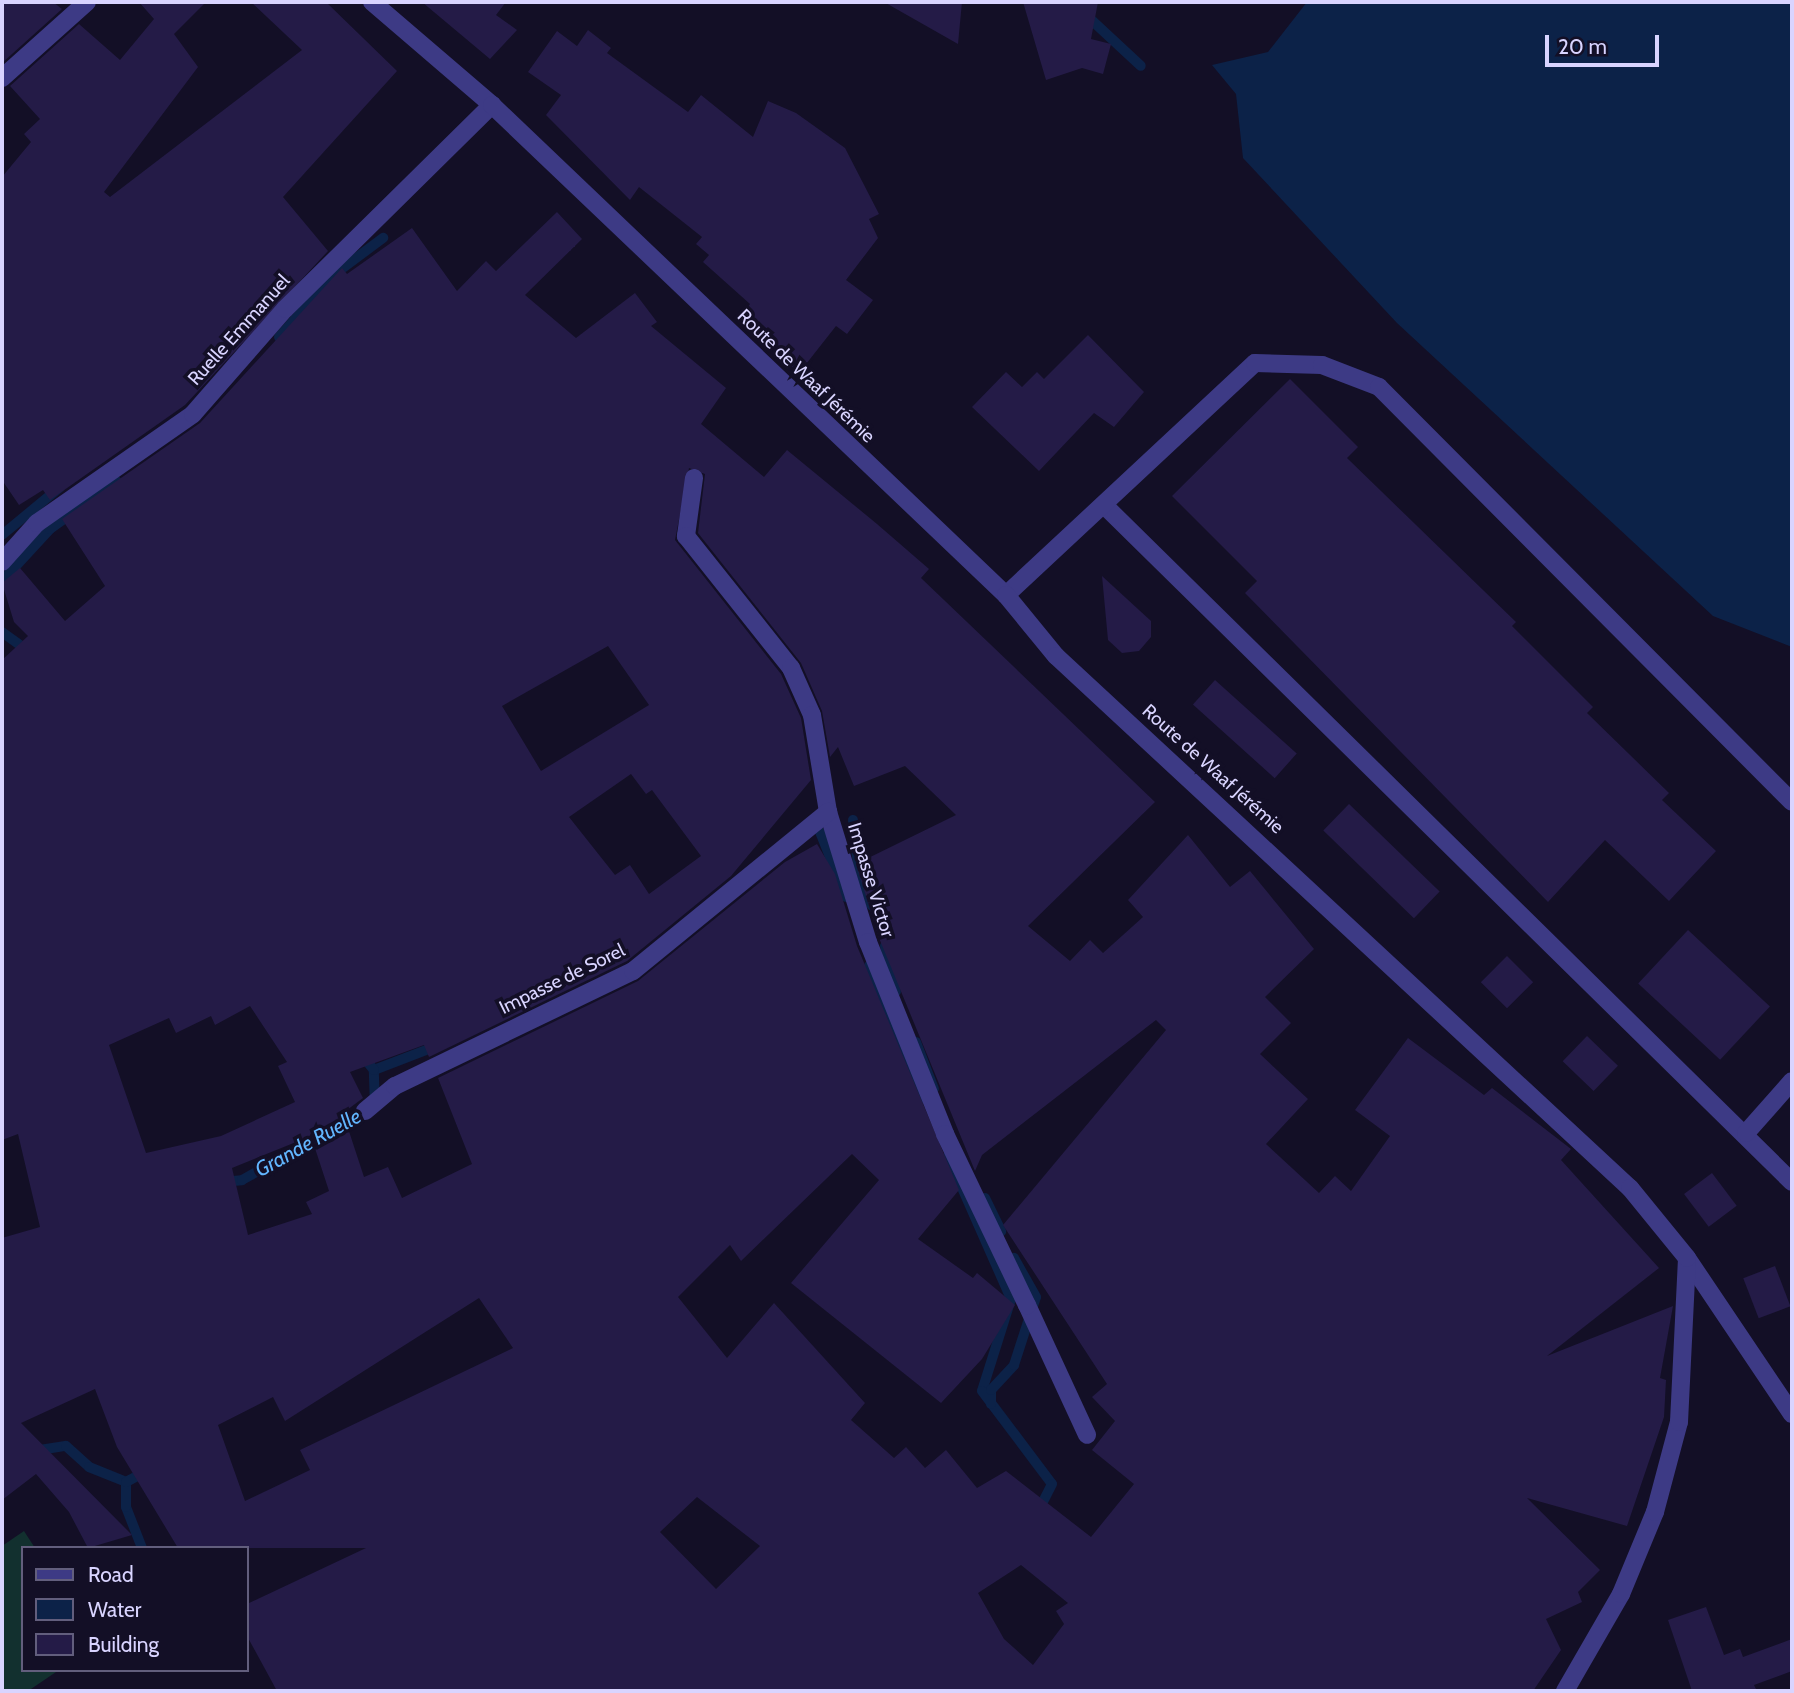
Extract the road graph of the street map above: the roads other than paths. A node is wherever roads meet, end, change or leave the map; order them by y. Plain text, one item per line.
1 (87, 2) edge
2 (372, 2) edge
3 (2, 78) edge
4 (492, 105) junction
5 (694, 478) dead end
6 (1104, 505) junction
7 (2, 562) edge
8 (1006, 595) junction
9 (1792, 802) edge
10 (828, 811) junction
11 (1792, 1081) edge
12 (365, 1111) dead end
13 (1746, 1133) junction
14 (1792, 1182) edge
15 (1687, 1258) junction
16 (1792, 1414) edge
17 (1087, 1435) dead end
18 (1565, 1691) edge

1 - 3 street
2 - 4 street, Route de Waaf Jérémie
4 - 7 street, Ruelle Emmanuel
4 - 8 street, Route de Waaf Jérémie
5 - 10 street, Impasse Victor
6 - 8 street
6 - 9 street
6 - 13 street
8 - 15 street, Route de Waaf Jérémie
10 - 12 street, Impasse de Sorel
10 - 17 street, Impasse Victor
11 - 13 street
13 - 14 street
15 - 16 street, Route de Waaf Jérémie
15 - 18 street

